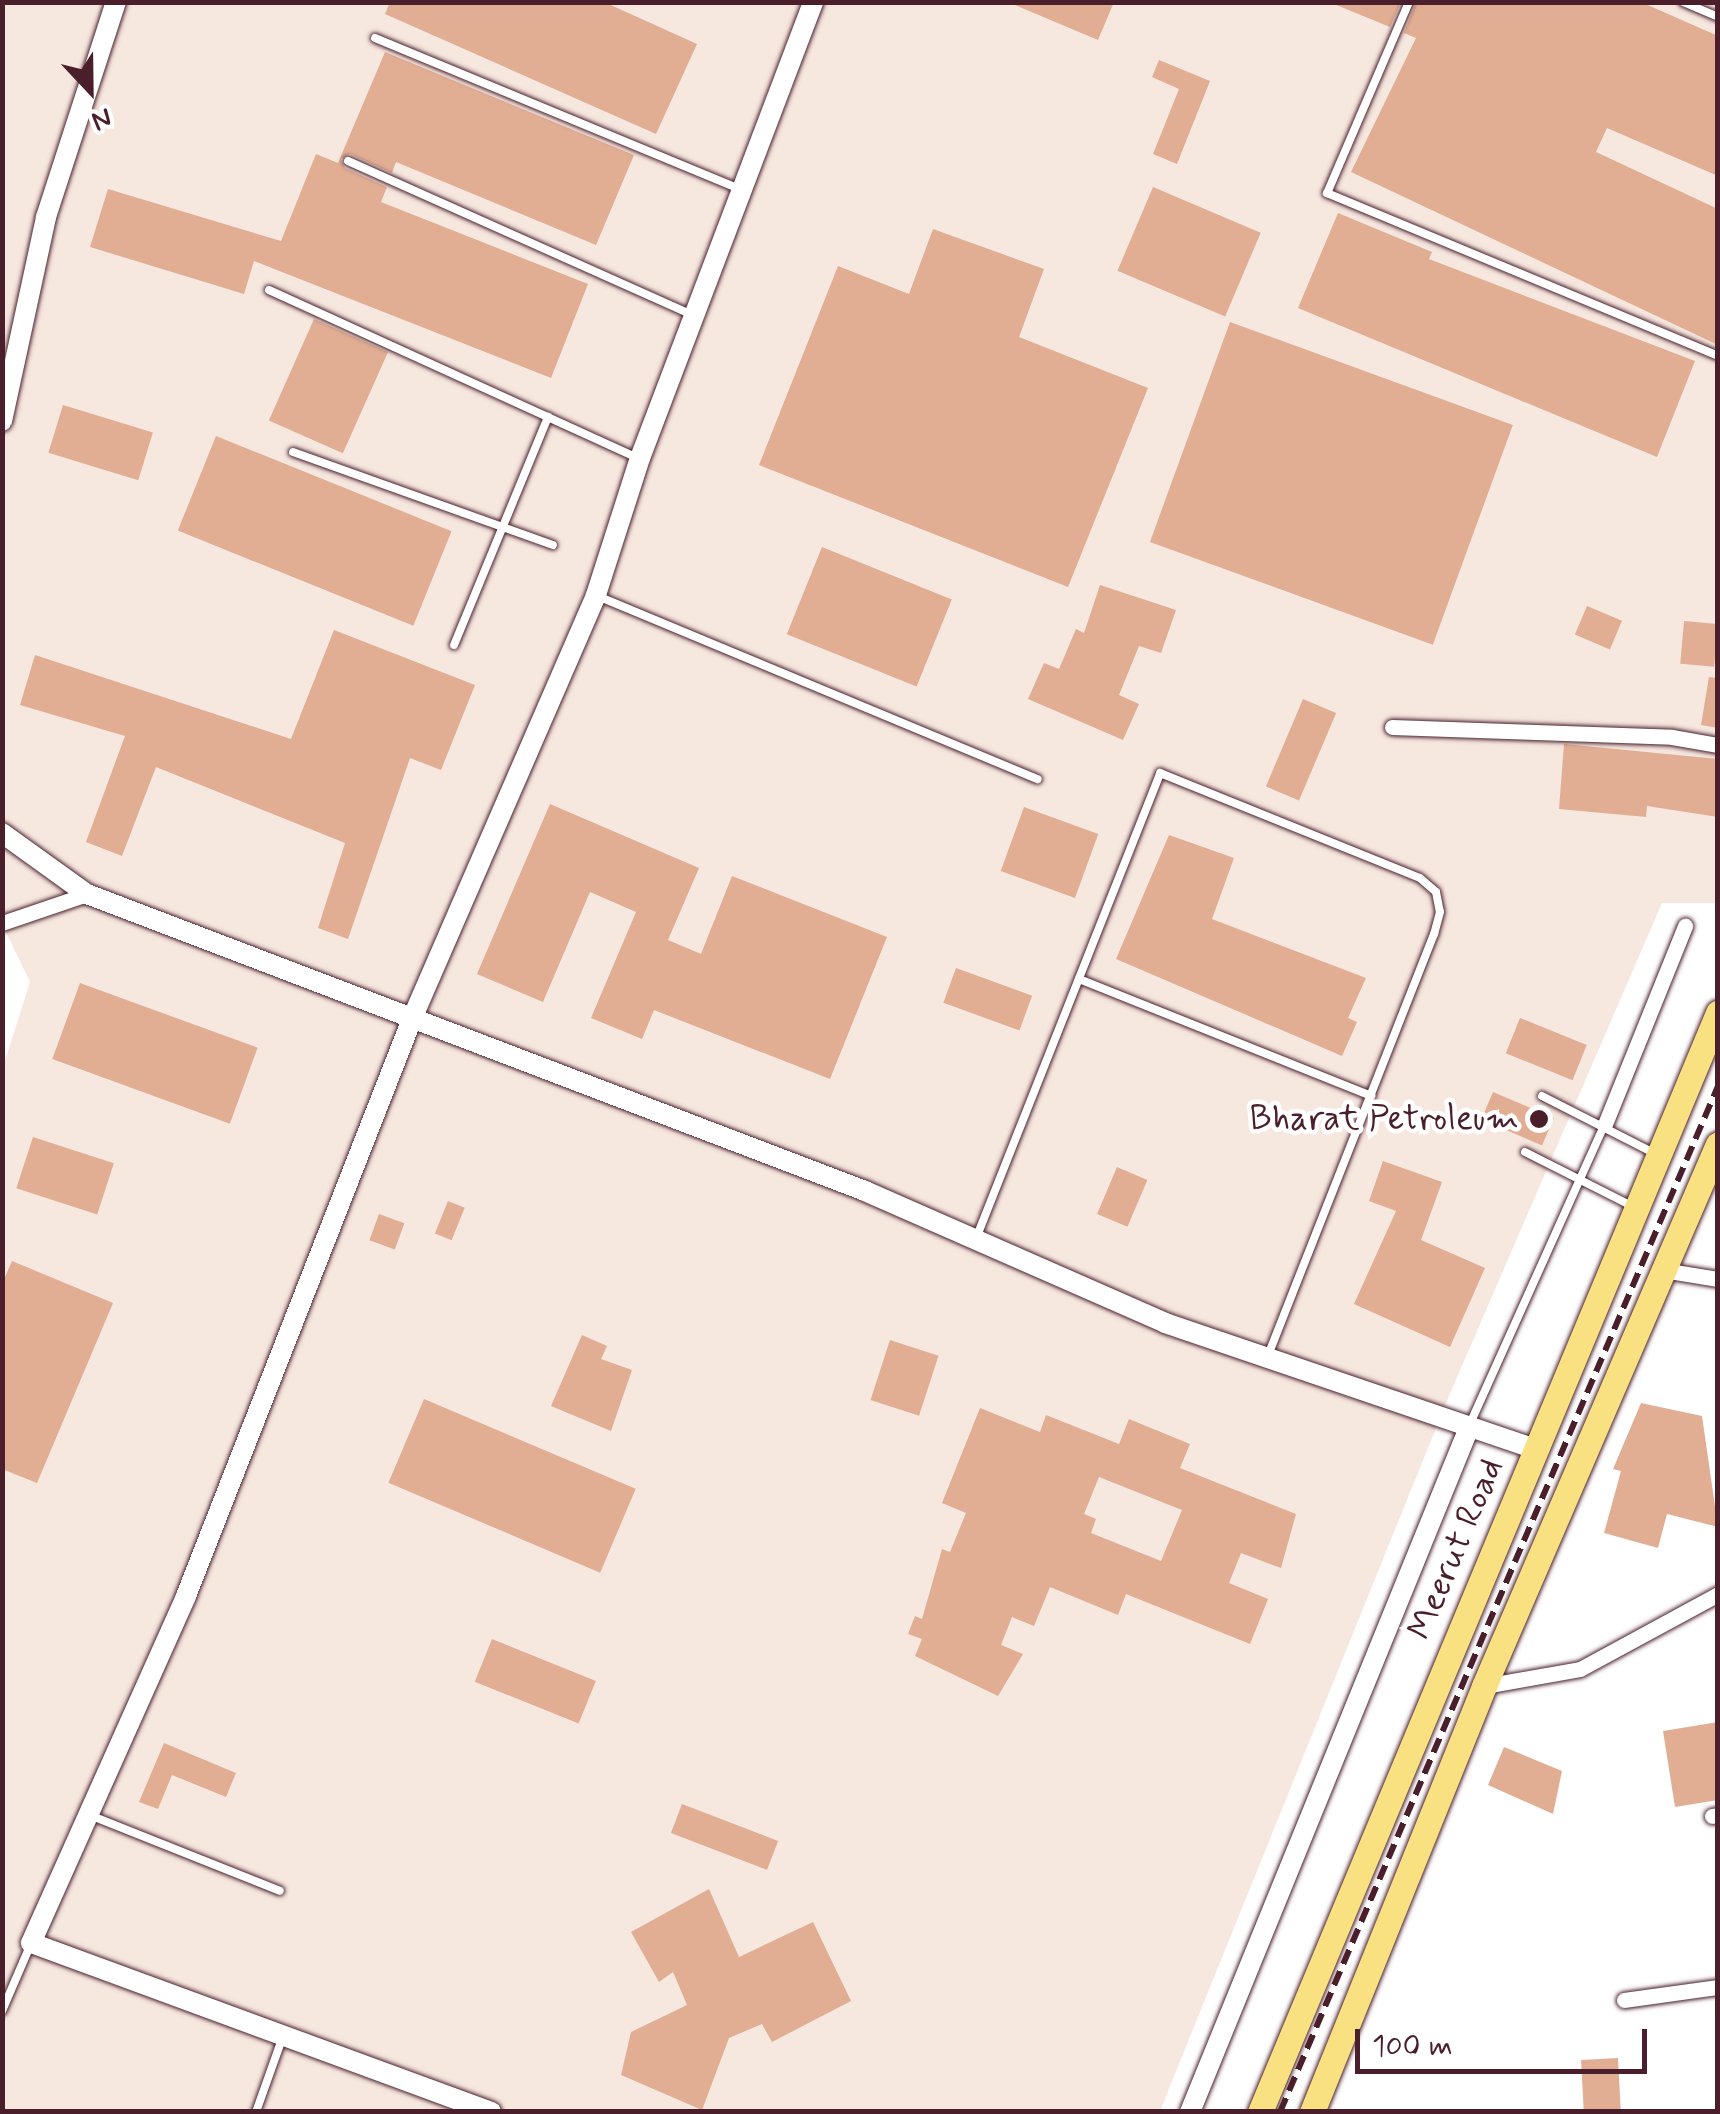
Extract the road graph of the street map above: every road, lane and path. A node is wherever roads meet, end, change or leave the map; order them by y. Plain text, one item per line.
1 (116, 2) edge
2 (813, 2) edge
3 (1409, 2) edge
4 (1683, 2) edge
5 (1718, 17) edge
6 (375, 38) dead end
7 (348, 161) dead end
8 (744, 191) junction
9 (268, 290) dead end
10 (696, 316) junction
11 (1718, 356) edge
12 (548, 416) junction
13 (2, 421) edge
14 (293, 452) dead end
15 (640, 458) junction
16 (502, 530) junction
17 (553, 545) dead end
18 (596, 595) junction
19 (454, 645) dead end
20 (1392, 726) dead end
21 (1718, 745) edge
22 (1038, 779) dead end
23 (2, 833) edge
24 (87, 894) junction
25 (2, 923) edge
26 (1685, 926) dead end
27 (1079, 979) junction
28 (1718, 1013) edge
29 (414, 1014) junction
30 (1372, 1096) junction
31 (1542, 1096) dead end
32 (1605, 1124) junction
33 (1718, 1144) edge
34 (1525, 1152) dead end
35 (1656, 1154) junction
36 (1580, 1178) junction
37 (1634, 1207) junction
38 (974, 1241) junction
39 (1664, 1270) junction
40 (1718, 1279) edge
41 (1268, 1356) junction
42 (1468, 1430) junction
43 (1536, 1449) junction
44 (1580, 1464) junction
45 (1718, 1594) edge
46 (1484, 1686) junction
47 (92, 1816) junction
48 (280, 1891) dead end
49 (31, 1943) junction
50 (1718, 1987) edge
51 (1624, 2000) dead end
52 (2, 2011) edge
53 (283, 2036) junction
54 (256, 2112) edge
55 (491, 2112) edge
56 (1190, 2112) edge
57 (1260, 2112) edge
58 (1312, 2112) edge

1 - 13 street
2 - 8 street
3 - 11 lane
4 - 5 lane
6 - 8 lane
7 - 10 lane
8 - 10 street
9 - 12 lane
10 - 15 street
12 - 15 lane
12 - 16 lane
14 - 16 lane
15 - 18 street
16 - 17 lane
16 - 19 lane
18 - 22 lane
18 - 29 street
20 - 21 street
23 - 24 street
24 - 25 street
24 - 29 street
26 - 32 street
27 - 30 lane
27 - 30 lane
27 - 38 lane
28 - 35 main road, Meerut Road
29 - 38 street
29 - 47 street
30 - 41 lane
31 - 32 lane
32 - 35 lane
32 - 36 lane
33 - 39 main road
34 - 36 lane
35 - 37 main road, Meerut Road
36 - 37 lane
36 - 42 lane
37 - 43 main road, Meerut Road
38 - 41 street
39 - 40 street
39 - 44 main road
41 - 42 street
42 - 43 street
42 - 56 street
43 - 44 main road
43 - 57 main road, Meerut Road
44 - 46 main road
45 - 46 street
46 - 58 main road
47 - 48 lane
47 - 49 street
49 - 52 lane
49 - 53 street
50 - 51 street
53 - 54 lane
53 - 55 street

